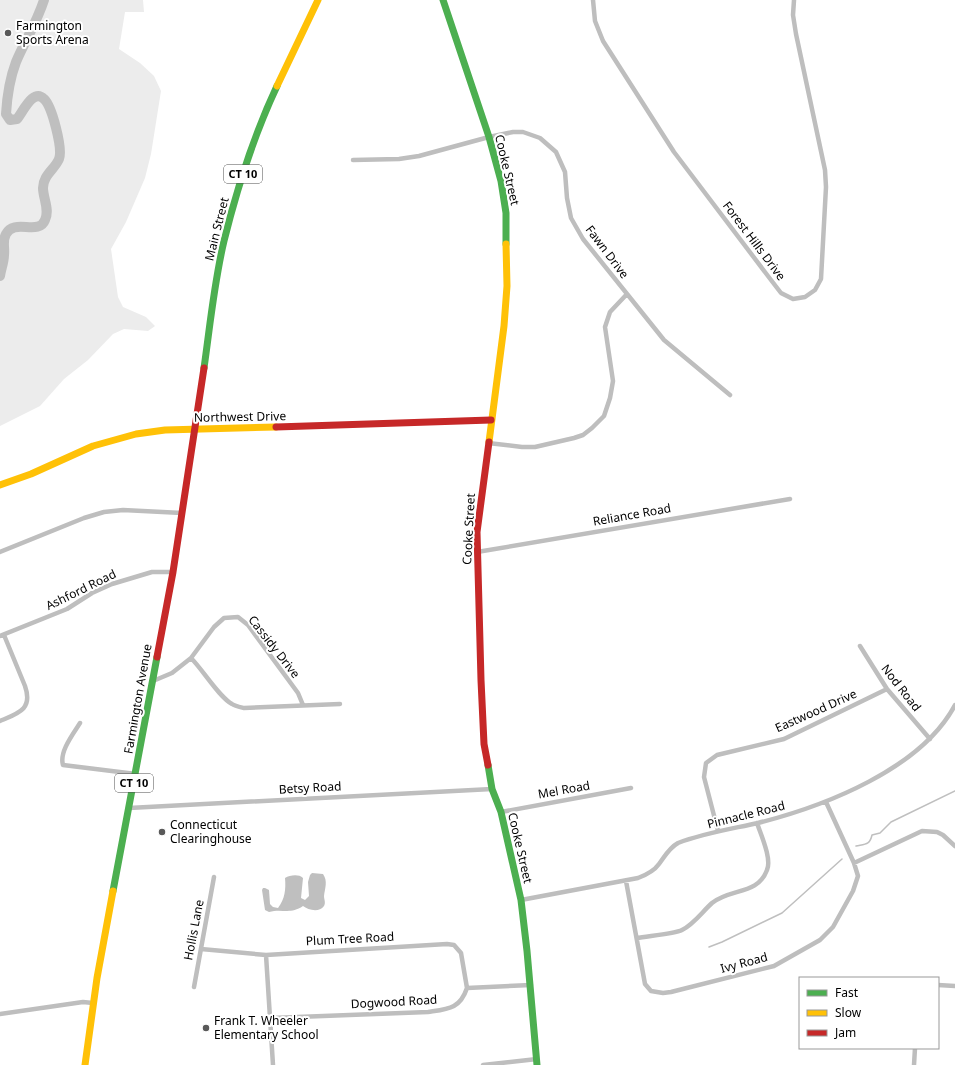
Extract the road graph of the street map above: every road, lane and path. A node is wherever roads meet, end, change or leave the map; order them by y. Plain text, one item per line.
1 (316, 0) edge
2 (443, 0) edge
3 (593, 0) edge
4 (794, 0) edge
5 (489, 137) junction
6 (353, 160) dead end
7 (627, 294) junction
8 (205, 360) joint
9 (730, 395) dead end
10 (491, 420) junction
11 (195, 430) junction
12 (488, 443) junction
13 (0, 485) edge
14 (790, 499) dead end
15 (182, 513) junction
16 (0, 552) edge
17 (477, 552) junction
18 (173, 572) junction
19 (2, 636) edge
20 (860, 646) dead end
21 (191, 658) junction
22 (153, 681) junction
23 (887, 689) junction
24 (340, 704) dead end
25 (302, 705) junction
26 (955, 705) edge
27 (0, 721) edge
28 (80, 723) dead end
29 (930, 739) junction
30 (136, 774) junction
31 (631, 788) dead end
32 (492, 789) junction
33 (826, 802) junction
34 (129, 808) junction
35 (501, 812) junction
36 (757, 823) junction
37 (718, 831) junction
38 (955, 846) edge
39 (854, 863) junction
40 (214, 878) dead end
41 (626, 881) junction
42 (521, 900) junction
43 (637, 938) junction
44 (201, 949) junction
45 (266, 955) junction
46 (939, 984) edge
47 (531, 985) junction
48 (955, 986) edge
49 (194, 987) dead end
50 (467, 988) junction
51 (93, 1003) junction
52 (0, 1014) edge
53 (271, 1018) junction
54 (915, 1049) edge
55 (537, 1062) edge
56 (85, 1065) edge
57 (273, 1065) edge
58 (483, 1065) edge
59 (914, 1065) edge

1 - 8 main road, Main Street / CT 10
2 - 5 main road, Cooke Street
3 - 4 street, Forest Hills Drive
5 - 6 street, Fawn Drive
5 - 7 street, Fawn Drive
5 - 10 main road, Cooke Street
7 - 9 street, Fawn Drive
7 - 12 street
8 - 11 main road, Farmington Avenue / CT 10
10 - 11 main road, Northwest Drive
10 - 12 main road, Cooke Street
11 - 13 main road, Northwest Drive
11 - 15 main road, Farmington Avenue / CT 10
12 - 17 main road, Cooke Street
14 - 17 street, Reliance Road
15 - 16 street
15 - 18 main road, Farmington Avenue / CT 10
17 - 32 main road, Cooke Street
18 - 19 street, Ashford Road
18 - 22 main road, Farmington Avenue / CT 10
19 - 27 street
20 - 23 street, Nod Road
21 - 22 street, Cassidy Drive
21 - 25 street
21 - 25 street, Cassidy Drive
22 - 30 main road, Farmington Avenue / CT 10
23 - 29 street, Nod Road
23 - 37 street, Eastwood Drive
24 - 25 street
26 - 29 street, Pinnacle Road
28 - 30 street
29 - 33 street, Pinnacle Road
30 - 34 main road, Farmington Avenue / CT 10
31 - 35 street, Mel Road
32 - 34 street, Betsy Road
32 - 35 main road, Cooke Street
33 - 36 street, Pinnacle Road
33 - 39 street, Ivy Road
34 - 51 main road, Farmington Avenue / CT 10
35 - 42 main road, Cooke Street
36 - 37 street, Pinnacle Road
36 - 43 street
37 - 41 street, Pinnacle Road
38 - 39 street
39 - 43 street, Ivy Road
40 - 44 street, Hollis Lane
41 - 42 street, Pinnacle Road
41 - 43 street, Ivy Road
42 - 47 main road, Cooke Street
44 - 45 street, Plum Tree Road
44 - 49 street, Hollis Lane
45 - 50 street, Plum Tree Road
45 - 53 street
46 - 48 street
47 - 50 street
47 - 55 main road, Cooke Street
50 - 53 street, Dogwood Road
51 - 52 street
51 - 56 main road, Farmington Avenue / CT 10
53 - 57 street
54 - 59 street
55 - 58 street

